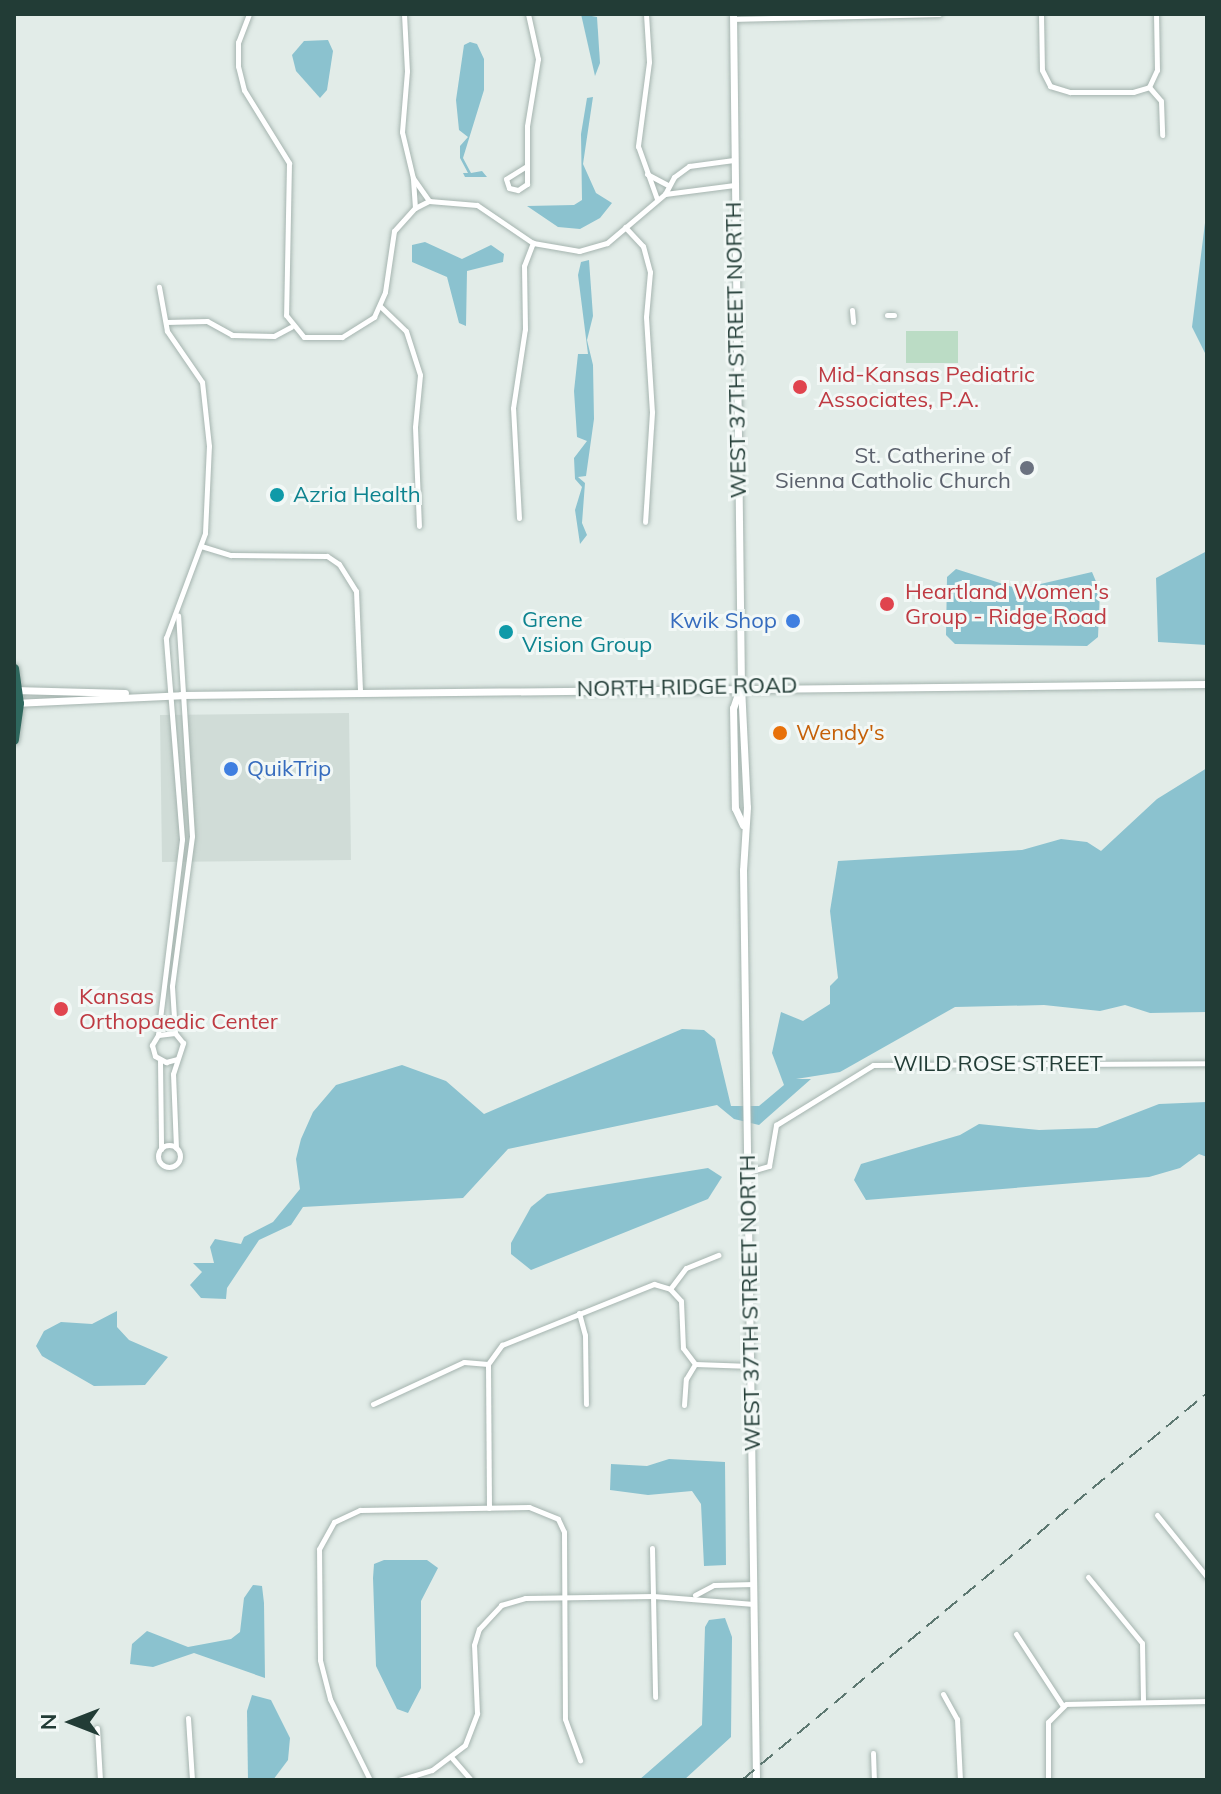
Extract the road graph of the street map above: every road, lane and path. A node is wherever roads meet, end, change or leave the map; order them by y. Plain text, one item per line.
1 (249, 14) edge
2 (404, 14) edge
3 (528, 14) edge
4 (646, 14) edge
5 (939, 14) edge
6 (1041, 14) edge
7 (1156, 14) edge
8 (866, 15) edge
9 (733, 16) edge
10 (788, 16) edge
11 (1149, 87) junction
12 (1162, 135) dead end
13 (734, 160) junction
14 (525, 167) junction
15 (647, 174) junction
16 (413, 178) junction
17 (668, 185) junction
18 (734, 185) junction
19 (665, 194) junction
20 (657, 199) junction
21 (429, 201) junction
22 (415, 208) junction
23 (625, 227) junction
24 (533, 243) junction
25 (159, 287) dead end
26 (380, 306) junction
27 (852, 310) dead end
28 (735, 316) junction
29 (746, 316) dead end
30 (165, 322) junction
31 (853, 322) dead end
32 (291, 327) junction
33 (519, 518) dead end
34 (645, 522) dead end
35 (419, 526) dead end
36 (201, 546) junction
37 (178, 610) junction
38 (14, 668) edge
39 (1207, 684) edge
40 (741, 686) junction
41 (16, 690) edge
42 (360, 692) junction
43 (167, 695) junction
44 (181, 695) junction
45 (16, 703) edge
46 (14, 740) edge
47 (175, 1033) junction
48 (158, 1035) junction
49 (177, 1059) junction
50 (160, 1060) junction
51 (1207, 1063) edge
52 (176, 1148) junction
53 (161, 1149) junction
54 (748, 1172) junction
55 (718, 1255) dead end
56 (670, 1289) junction
57 (579, 1313) junction
58 (488, 1364) junction
59 (695, 1364) junction
60 (751, 1366) junction
61 (373, 1404) dead end
62 (586, 1404) dead end
63 (684, 1405) dead end
64 (489, 1508) junction
65 (1157, 1515) dead end
66 (652, 1548) dead end
67 (1088, 1577) dead end
68 (1207, 1577) edge
69 (754, 1584) junction
70 (694, 1595) junction
71 (653, 1596) junction
72 (564, 1597) junction
73 (754, 1604) junction
74 (1016, 1634) dead end
75 (943, 1694) dead end
76 (655, 1697) dead end
77 (1207, 1701) edge
78 (1143, 1702) junction
79 (1063, 1706) junction
80 (188, 1718) dead end
81 (97, 1728) dead end
82 (873, 1753) dead end
83 (452, 1758) junction
84 (580, 1760) dead end
85 (100, 1780) edge
86 (192, 1780) edge
87 (370, 1780) edge
88 (399, 1780) edge
89 (471, 1780) edge
90 (756, 1780) edge
91 (874, 1780) edge
92 (960, 1780) edge
93 (1048, 1780) edge

1 - 32 street
2 - 16 street
3 - 14 street
4 - 15 street
5 - 8 street
6 - 11 street
7 - 11 street
8 - 10 street
9 - 10 street
9 - 13 street, WEST 37TH STREET NORTH
11 - 12 street
13 - 17 street
13 - 18 street, WEST 37TH STREET NORTH
14 - 14 street
15 - 17 street
15 - 20 street
16 - 21 street
16 - 22 street
17 - 19 street
18 - 19 street
18 - 28 street, WEST 37TH STREET NORTH
19 - 20 street
20 - 23 street
21 - 22 street
21 - 24 street
22 - 26 street
23 - 24 street
23 - 34 street
24 - 33 street
25 - 30 street
26 - 32 street
26 - 35 street
27 - 31 street
28 - 29 street
28 - 40 street, WEST 37TH STREET NORTH
30 - 32 street
30 - 36 street
36 - 37 street
36 - 42 street
37 - 43 street
37 - 44 street
38 - 41 highway
39 - 40 street, NORTH RIDGE ROAD
40 - 42 street, NORTH RIDGE ROAD
40 - 54 street, WEST 37TH STREET NORTH
41 - 43 street, NORTH RIDGE ROAD
41 - 45 highway
42 - 44 street, NORTH RIDGE ROAD
43 - 44 street, NORTH RIDGE ROAD
43 - 45 street, NORTH RIDGE ROAD
43 - 48 street
44 - 47 street
45 - 46 highway
47 - 48 street
47 - 49 street
48 - 50 street
49 - 50 street
49 - 52 street
50 - 53 street
51 - 54 street, WILD ROSE STREET
52 - 53 street
52 - 53 street
54 - 60 street, WEST 37TH STREET NORTH
55 - 56 street
56 - 57 street
56 - 59 street
57 - 58 street
57 - 62 street
58 - 61 street
58 - 64 street
59 - 60 street
59 - 63 street
60 - 69 street, WEST 37TH STREET NORTH
64 - 72 street
64 - 87 street
65 - 68 street
66 - 71 street
67 - 78 street
69 - 70 street
69 - 73 street, WEST 37TH STREET NORTH
70 - 71 street
70 - 73 street
71 - 72 street
71 - 76 street
72 - 83 street
72 - 84 street
73 - 90 street, WEST 37TH STREET NORTH
74 - 79 street
75 - 92 street
77 - 78 street
78 - 79 street
79 - 93 street
80 - 86 street
81 - 85 street
82 - 91 street
83 - 88 street
83 - 89 street

